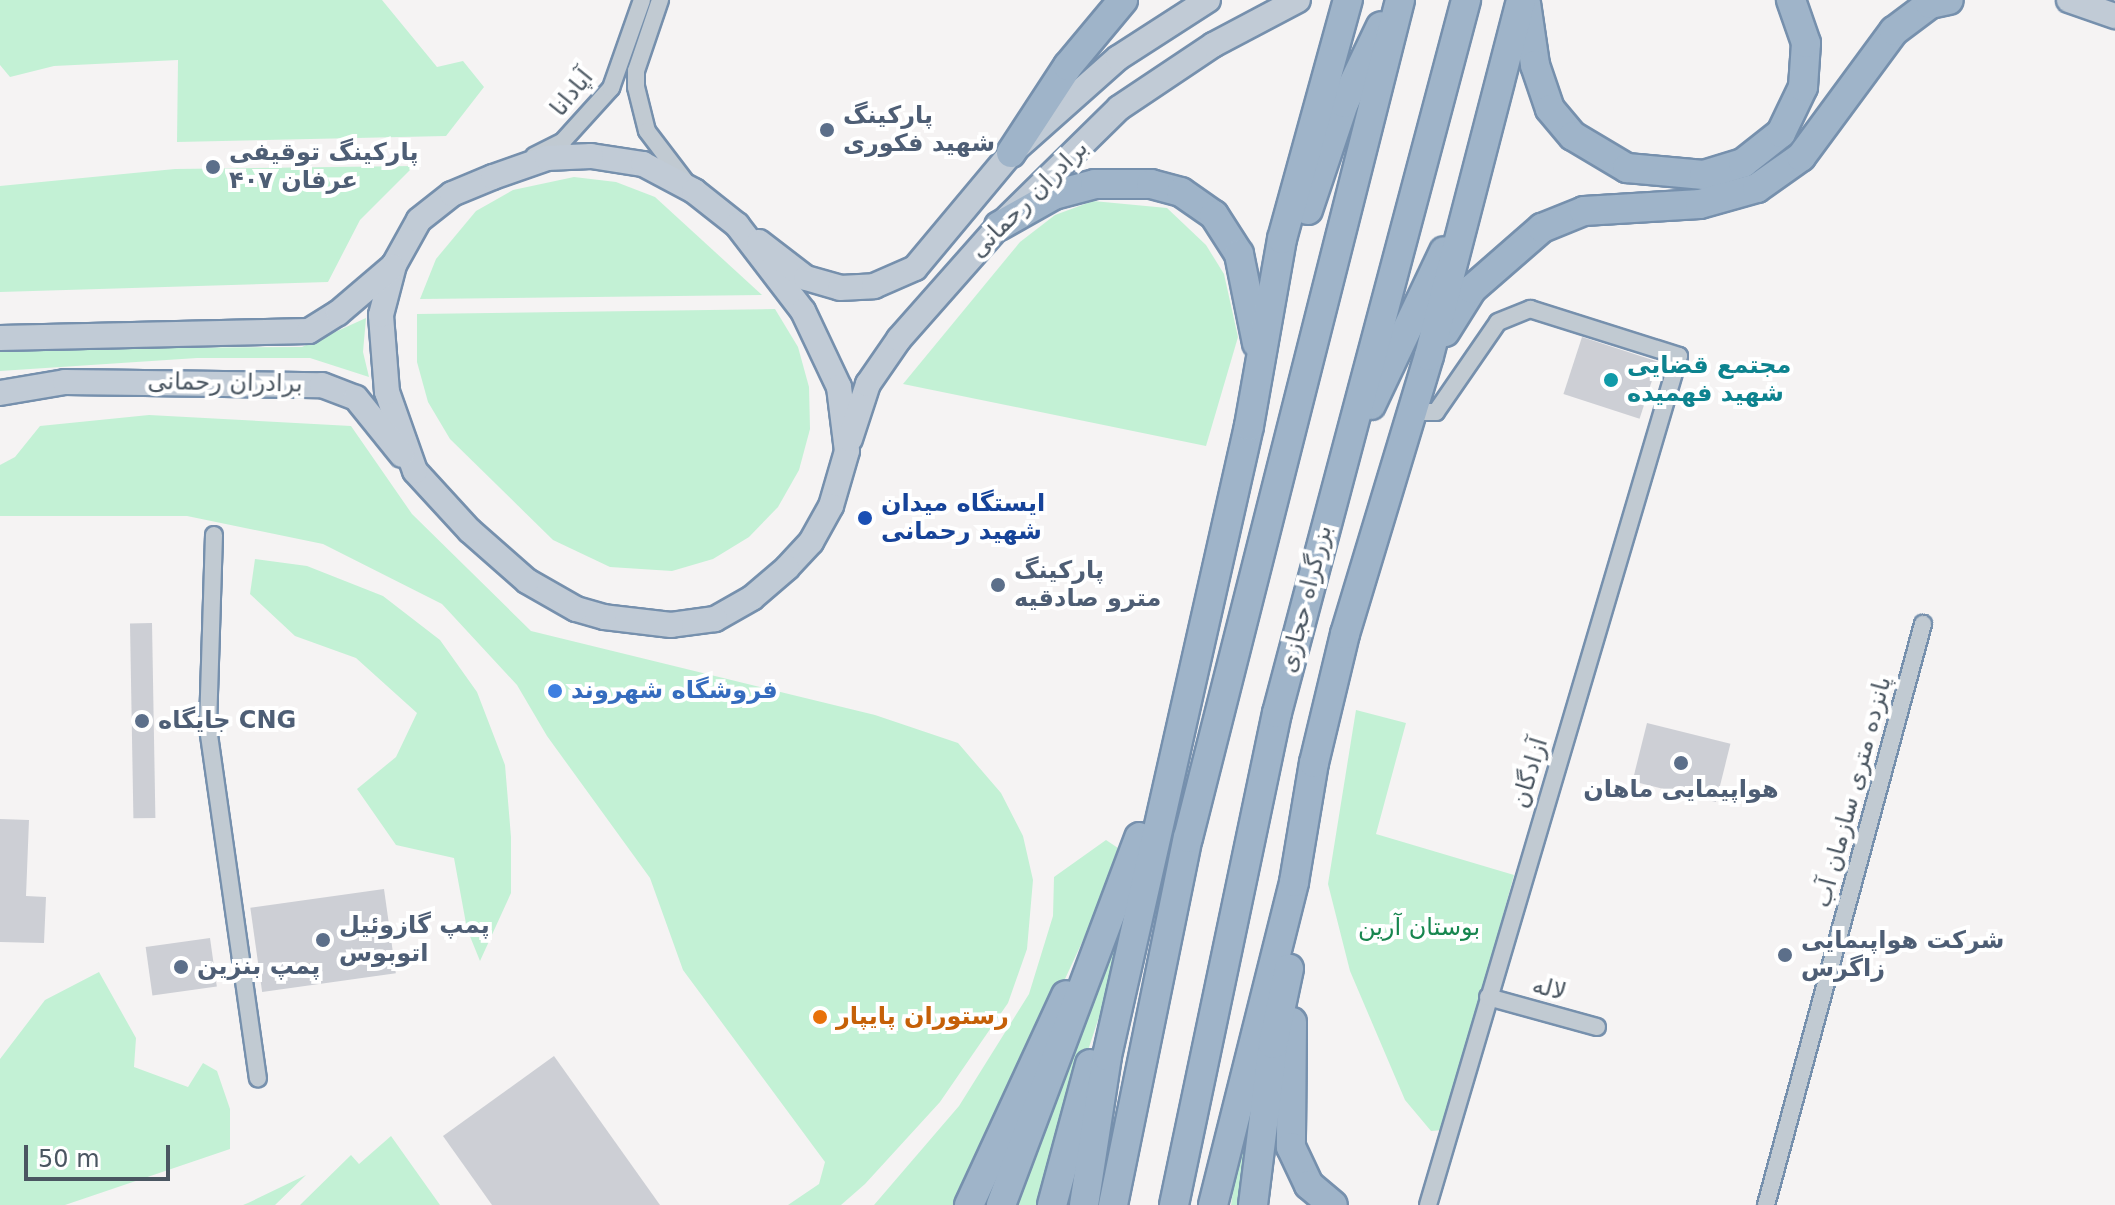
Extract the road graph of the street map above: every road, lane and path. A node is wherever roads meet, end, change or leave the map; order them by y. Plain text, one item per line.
1 (642, 0) edge
2 (660, 0) edge
3 (1123, 0) edge
4 (1208, 0) edge
5 (1348, 0) edge
6 (1393, 0) edge
7 (1400, 0) edge
8 (1466, 0) edge
9 (1523, 0) edge
10 (1791, 0) edge
11 (1949, 0) edge
12 (2069, 0) edge
13 (1288, 4) edge
14 (2115, 16) edge
15 (1011, 153) junction
16 (493, 177) junction
17 (1476, 182) junction
18 (694, 191) junction
19 (737, 225) junction
20 (999, 226) junction
21 (394, 265) junction
22 (1269, 321) junction
23 (0, 338) edge
24 (1429, 356) junction
25 (0, 393) edge
26 (1410, 412) junction
27 (1249, 426) junction
28 (847, 451) junction
29 (415, 471) junction
30 (1337, 479) junction
31 (214, 535) dead end
32 (1923, 624) dead end
33 (1199, 654) junction
34 (1130, 865) junction
35 (1294, 882) junction
36 (1295, 945) junction
37 (1123, 978) junction
38 (1488, 997) junction
39 (1597, 1027) dead end
40 (258, 1078) dead end
41 (1224, 1158) junction
42 (969, 1205) edge
43 (1001, 1205) edge
44 (1052, 1205) edge
45 (1084, 1205) edge
46 (1113, 1205) edge
47 (1174, 1205) edge
48 (1213, 1205) edge
49 (1220, 1205) edge
50 (1253, 1205) edge
51 (1333, 1205) edge
52 (1428, 1205) edge
53 (1766, 1205) edge

1 - 16 street, آپادانا
2 - 18 street
3 - 15 highway
4 - 15 main road, برادران رحمانی
5 - 22 highway
6 - 22 highway
7 - 46 highway
8 - 30 highway, بزرگراه حجازی
9 - 10 highway
9 - 17 highway
11 - 24 highway
12 - 14 main road
13 - 20 main road, برادران رحمانی
15 - 19 main road, برادران رحمانی
16 - 18 main road
16 - 21 main road
17 - 24 highway
17 - 30 highway
18 - 19 main road
19 - 28 main road
20 - 27 highway
20 - 28 main road, برادران رحمانی
21 - 23 main road, برادران رحمانی
21 - 29 main road
22 - 27 highway
24 - 26 highway
25 - 29 main road, برادران رحمانی
26 - 35 highway
26 - 38 street, آزادگان
27 - 33 highway
28 - 29 main road, برادران رحمانی
30 - 47 highway, بزرگراه حجازی
31 - 40 street
32 - 53 street, پانزده متری سازمان آب
33 - 34 highway
33 - 37 highway
34 - 42 highway
34 - 43 highway
35 - 36 highway
35 - 41 highway
36 - 50 highway
36 - 51 highway
37 - 44 highway
37 - 45 highway
38 - 39 street, لاله
38 - 52 street, آزادگان
41 - 48 highway
41 - 49 highway

